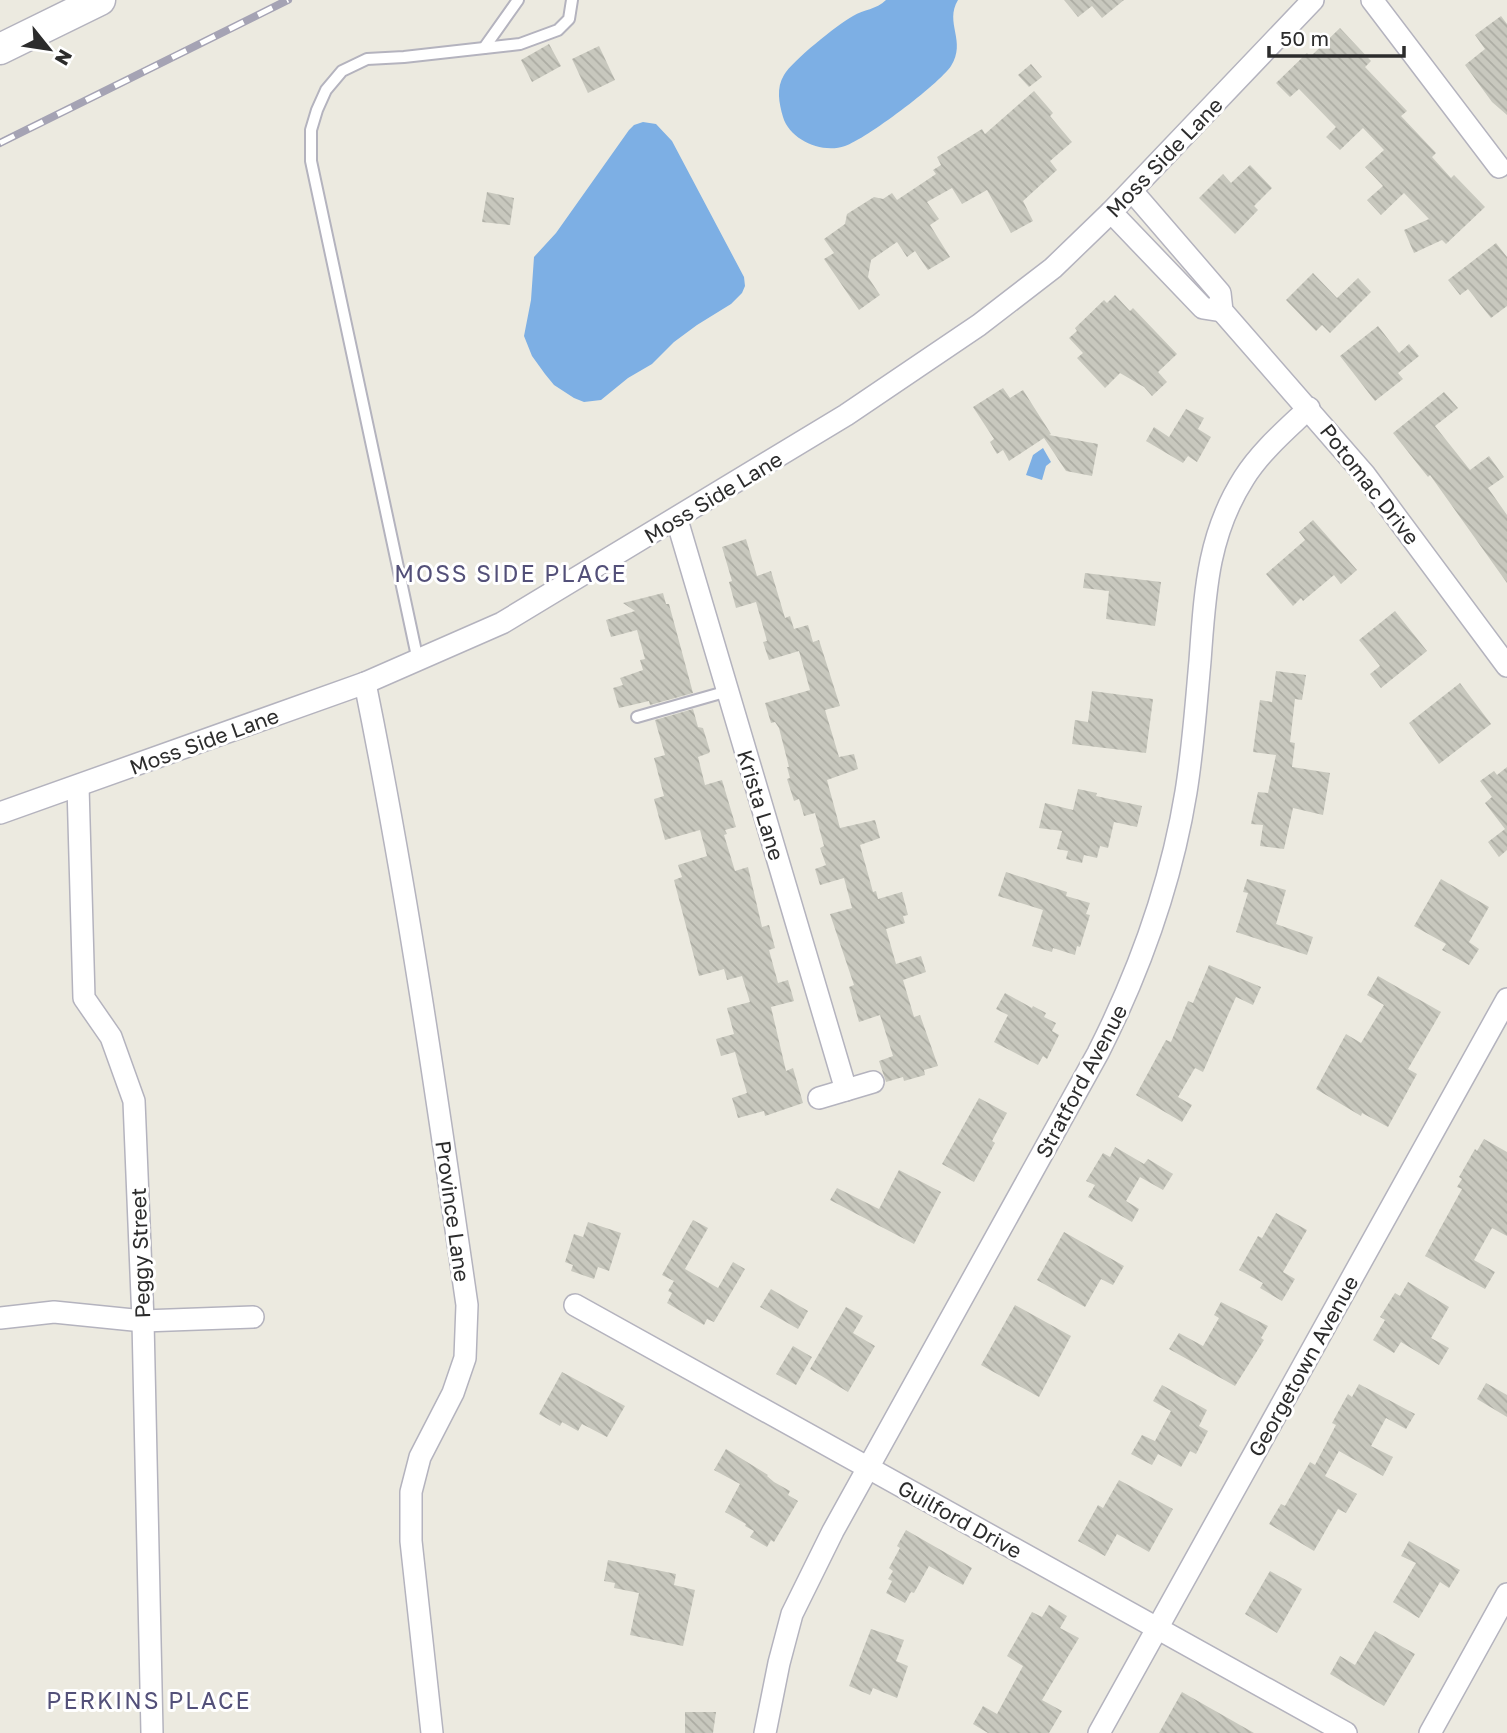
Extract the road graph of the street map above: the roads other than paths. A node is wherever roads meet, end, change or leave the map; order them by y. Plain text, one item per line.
1 (100, 0) edge
2 (518, 0) edge
3 (572, 0) edge
4 (1313, 0) edge
5 (1372, 0) edge
6 (484, 48) junction
7 (0, 50) edge
8 (1499, 167) dead end
9 (1132, 191) junction
10 (1111, 212) junction
11 (1222, 311) junction
12 (1309, 408) junction
13 (677, 520) junction
14 (418, 661) junction
15 (1507, 666) edge
16 (365, 683) junction
17 (728, 691) junction
18 (637, 717) dead end
19 (78, 786) junction
20 (0, 813) edge
21 (1507, 999) edge
22 (873, 1082) dead end
23 (846, 1090) junction
24 (819, 1098) dead end
25 (575, 1305) dead end
26 (253, 1317) dead end
27 (0, 1318) edge
28 (143, 1321) junction
29 (868, 1468) junction
30 (1507, 1594) edge
31 (1157, 1628) junction
32 (152, 1733) edge
33 (432, 1733) edge
34 (765, 1733) edge
35 (1099, 1733) edge
36 (1346, 1733) edge
37 (1430, 1733) edge

1 - 7 main road
2 - 6 lane
3 - 6 lane
4 - 9 street, Moss Side Lane
5 - 8 street
6 - 14 lane
9 - 10 street, Moss Side Lane
9 - 11 street, Potomac Drive
10 - 11 street, Potomac Drive
10 - 13 street, Moss Side Lane
11 - 12 street, Potomac Drive
12 - 15 street, Potomac Drive
12 - 29 street, Stratford Avenue
13 - 14 street, Moss Side Lane
13 - 17 street, Krista Lane
14 - 16 street, Moss Side Lane
16 - 19 street, Moss Side Lane
16 - 33 street, Province Lane
17 - 18 lane
17 - 23 street, Krista Lane
19 - 20 street, Moss Side Lane
19 - 28 street, Peggy Street
21 - 31 street, Georgetown Avenue
22 - 23 street
23 - 24 street
25 - 29 street, Guilford Drive
26 - 28 street
27 - 28 street
28 - 32 street, Peggy Street
29 - 31 street, Guilford Drive
29 - 34 street, Stratford Avenue
30 - 37 street
31 - 35 street, Georgetown Avenue
31 - 36 street, Guilford Drive

